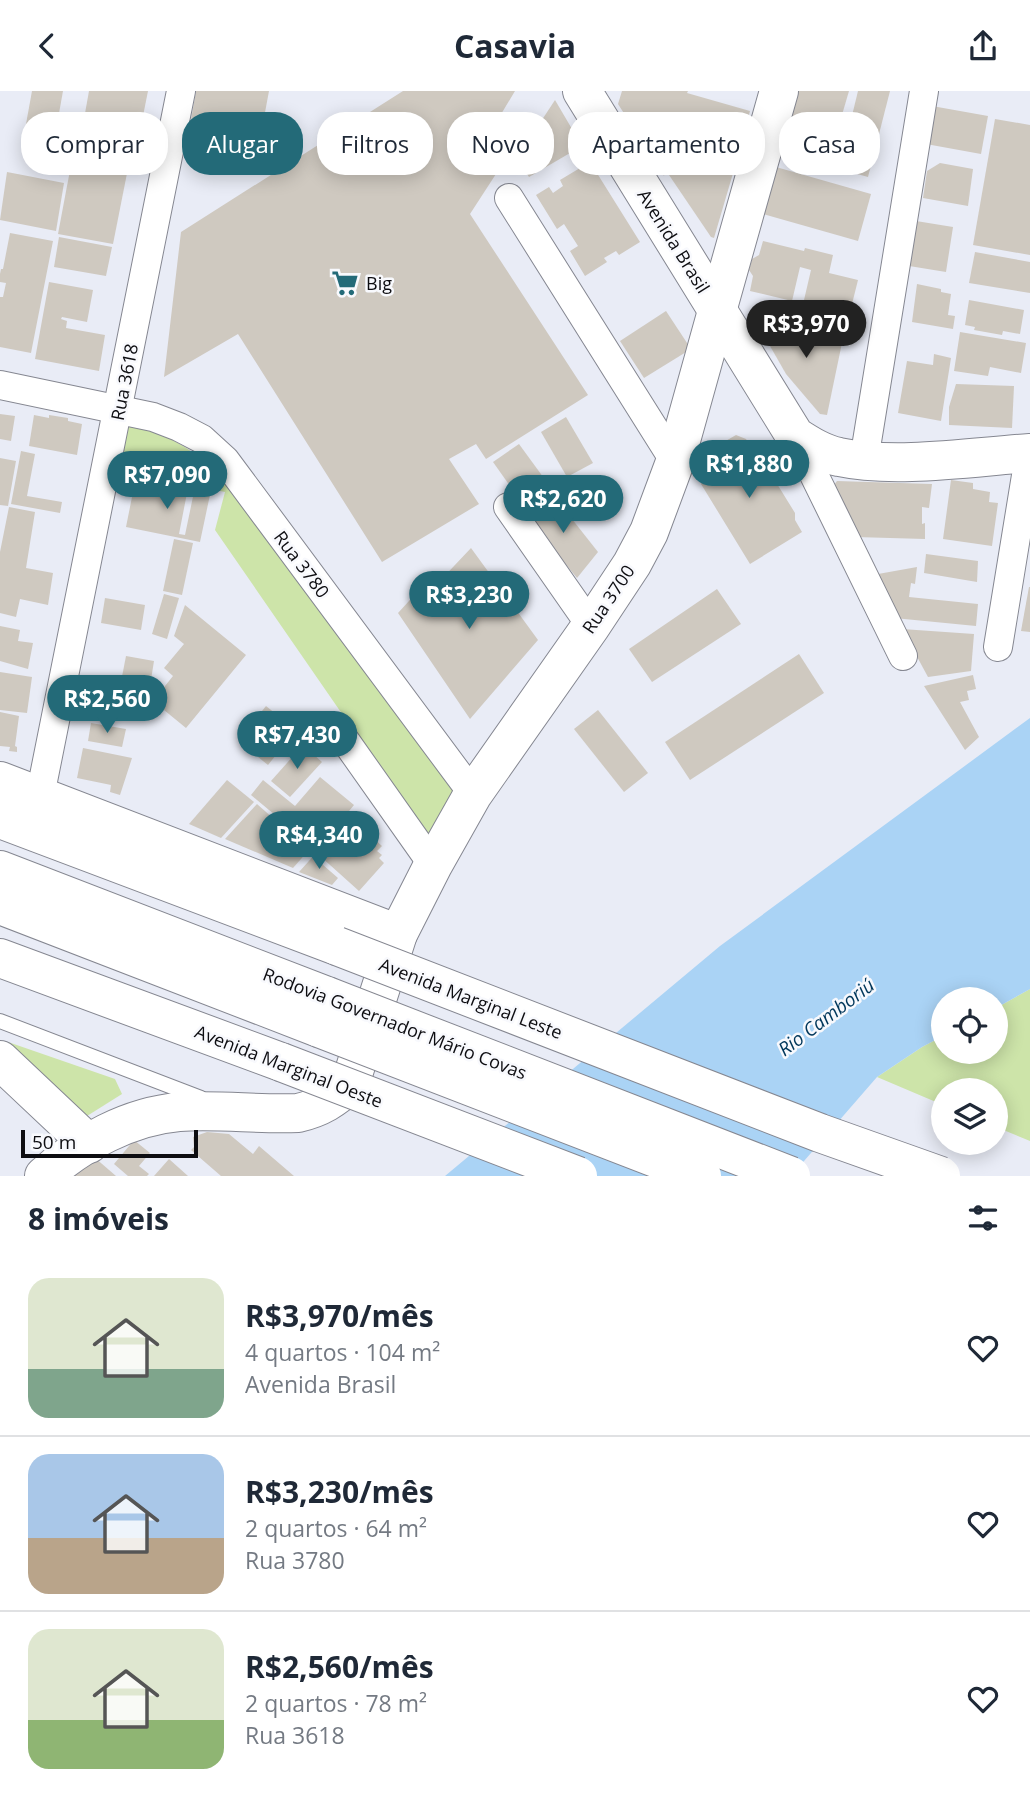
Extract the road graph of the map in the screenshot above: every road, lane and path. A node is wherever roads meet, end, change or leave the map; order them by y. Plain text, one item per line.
1 (181, 91) edge
2 (779, 91) edge
3 (924, 91) edge
4 (593, 98) edge
5 (509, 198) dead end
6 (717, 311) junction
7 (0, 385) edge
8 (118, 409) junction
9 (795, 436) junction
10 (1030, 453) edge
11 (864, 460) junction
12 (675, 461) junction
13 (508, 507) dead end
14 (591, 626) junction
15 (998, 647) dead end
16 (903, 656) dead end
17 (342, 736) dead end
18 (0, 781) edge
19 (472, 794) junction
20 (40, 796) junction
21 (0, 819) edge
22 (433, 865) junction
23 (0, 870) edge
24 (0, 905) edge
25 (398, 935) junction
26 (0, 958) edge
27 (323, 1012) junction
28 (0, 1021) edge
29 (0, 1060) edge
30 (238, 1113) junction
31 (89, 1144) junction
32 (44, 1176) edge
33 (578, 1176) edge
34 (702, 1176) edge
35 (791, 1176) edge
36 (942, 1176) edge

1 - 8 street, Rua 3618
2 - 6 main road, Rua 3700
3 - 11 street
4 - 6 main road, Avenida Brasil
5 - 12 street
6 - 9 main road, Avenida Brasil
6 - 12 main road, Rua 3700
7 - 8 street, Rua 3780
8 - 19 street, Rua 3780
8 - 20 street, Rua 3618
9 - 11 main road, Avenida Brasil
9 - 16 street
10 - 11 main road, Avenida Brasil
10 - 15 street
12 - 14 main road, Rua 3700
13 - 14 street
14 - 19 main road, Rua 3700
17 - 22 street
18 - 20 main road, Avenida Marginal Leste
19 - 22 main road, Rua 3700
20 - 25 main road, Avenida Marginal Leste
21 - 36 main road, Avenida Marginal Leste, bridge
22 - 25 main road, Rua 3700
23 - 27 main road, Rodovia Governador Mário Covas
24 - 27 main road, Rodovia Governador Mário Covas
25 - 30 main road, Rua 3700
26 - 33 main road, Avenida Marginal Oeste, bridge
27 - 34 main road, Rodovia Governador Mário Covas, bridge
27 - 35 main road, Rodovia Governador Mário Covas, bridge
28 - 30 lane
29 - 31 main road
30 - 31 main road, Rua 3700
31 - 32 main road, Rua 3700

